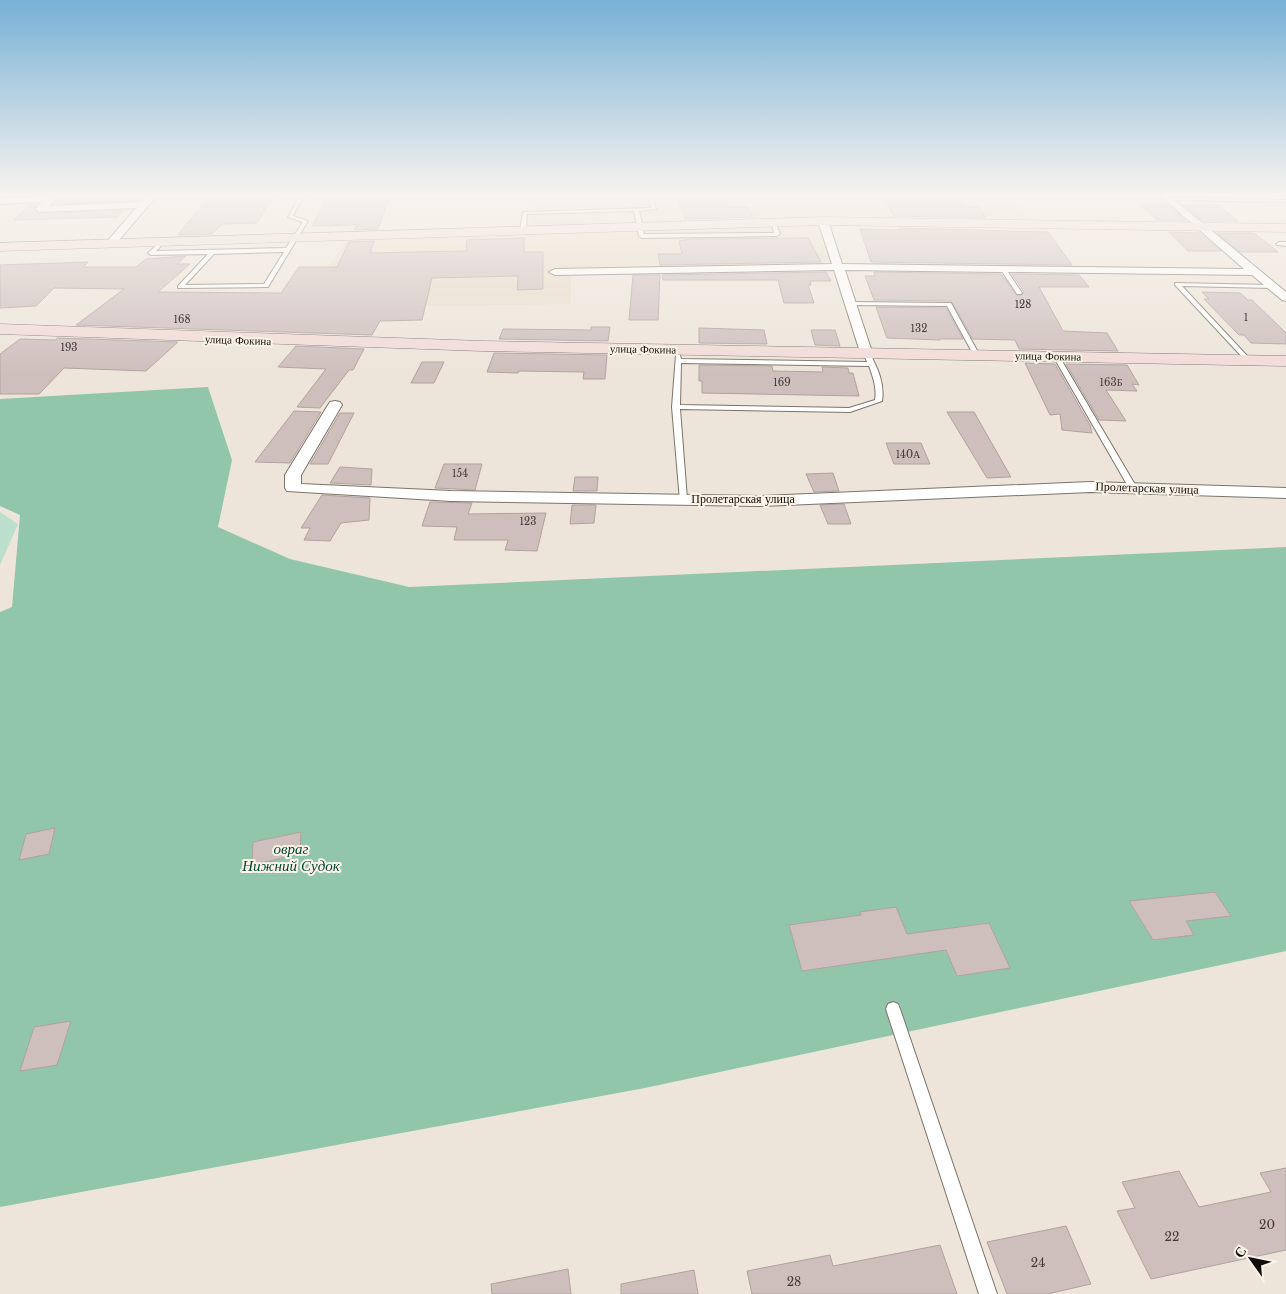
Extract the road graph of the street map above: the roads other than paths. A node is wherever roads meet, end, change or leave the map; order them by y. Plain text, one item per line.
1 (211, 253) edge
2 (286, 253) edge
3 (833, 253) edge
4 (1233, 253) edge
5 (838, 267) junction
6 (1002, 267) junction
7 (555, 272) dead end
8 (1255, 272) junction
9 (1272, 286) junction
10 (1019, 293) dead end
11 (1286, 298) edge
12 (850, 304) junction
13 (0, 329) edge
14 (976, 354) junction
15 (678, 355) junction
16 (1056, 356) junction
17 (869, 358) junction
18 (1248, 360) junction
19 (1286, 360) edge
20 (335, 405) dead end
21 (676, 407) junction
22 (1133, 488) junction
23 (1286, 493) edge
24 (683, 499) junction
25 (893, 1009) dead end
26 (988, 1294) edge

1 - 2 lane
3 - 5 street
4 - 8 street
5 - 6 street
5 - 7 street
5 - 12 street
6 - 8 street
6 - 10 lane
8 - 9 street
9 - 11 street
9 - 18 lane
12 - 14 lane
12 - 17 street
13 - 15 main road, улица Фокина
14 - 16 main road, улица Фокина
14 - 17 main road, улица Фокина
15 - 17 main road, улица Фокина
15 - 21 lane
16 - 18 main road, улица Фокина
16 - 22 lane
17 - 21 lane
18 - 19 main road, улица Фокина
20 - 24 street, Пролетарская улица
21 - 24 lane
22 - 23 street, Пролетарская улица
22 - 24 street, Пролетарская улица
25 - 26 lane

